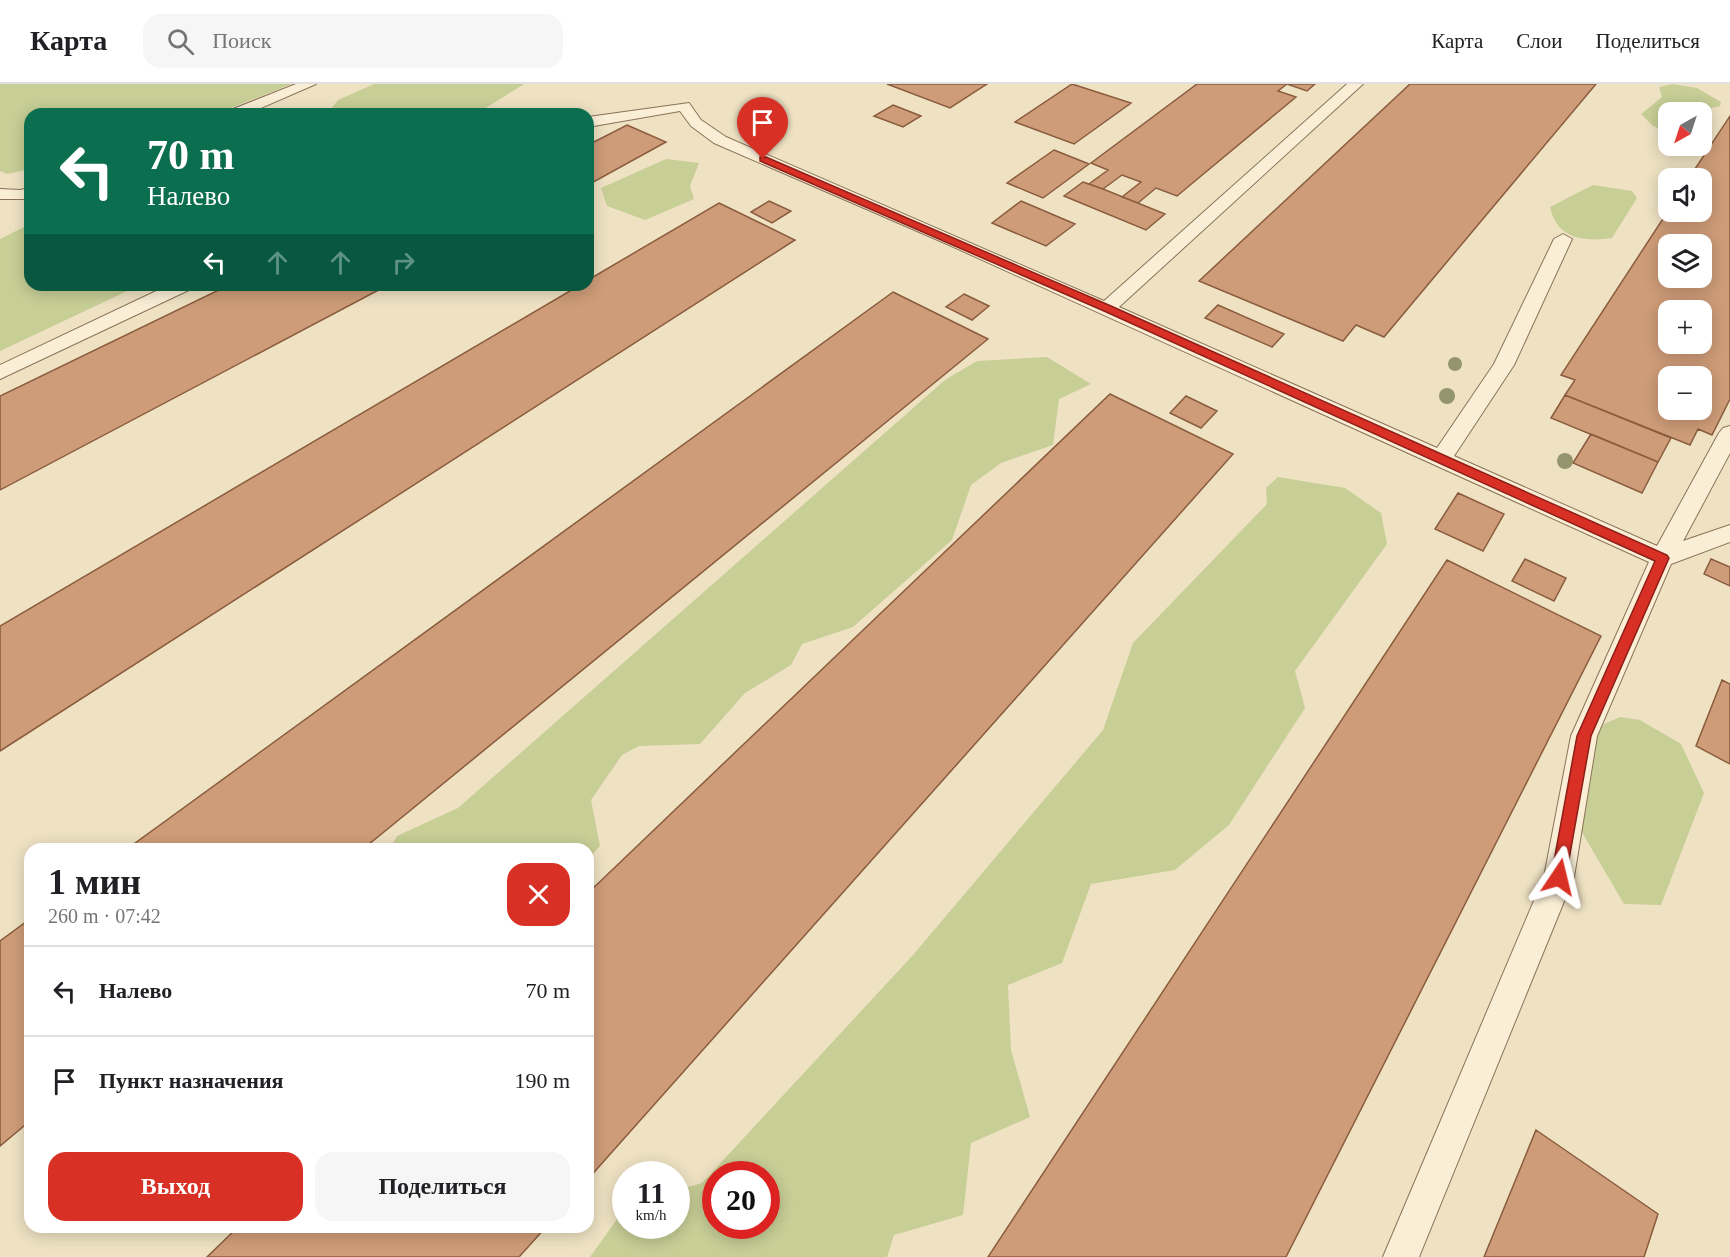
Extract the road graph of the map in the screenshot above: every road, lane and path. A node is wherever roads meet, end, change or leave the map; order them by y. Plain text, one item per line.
1 (309, 84) edge
2 (1356, 84) edge
3 (248, 108) edge
4 (594, 121) edge
5 (0, 194) edge
6 (24, 194) edge
7 (1563, 239) dead end
8 (171, 291) edge
9 (1107, 308) junction
10 (0, 373) edge
11 (1730, 433) edge
12 (1441, 459) junction
13 (1730, 533) edge
14 (1662, 558) junction
15 (1401, 1257) edge

1 - 3 lane
2 - 9 lane
4 - 9 lane
5 - 6 lane
7 - 12 lane
8 - 10 lane
9 - 12 lane
11 - 14 lane
12 - 14 lane
13 - 14 lane
14 - 15 lane

